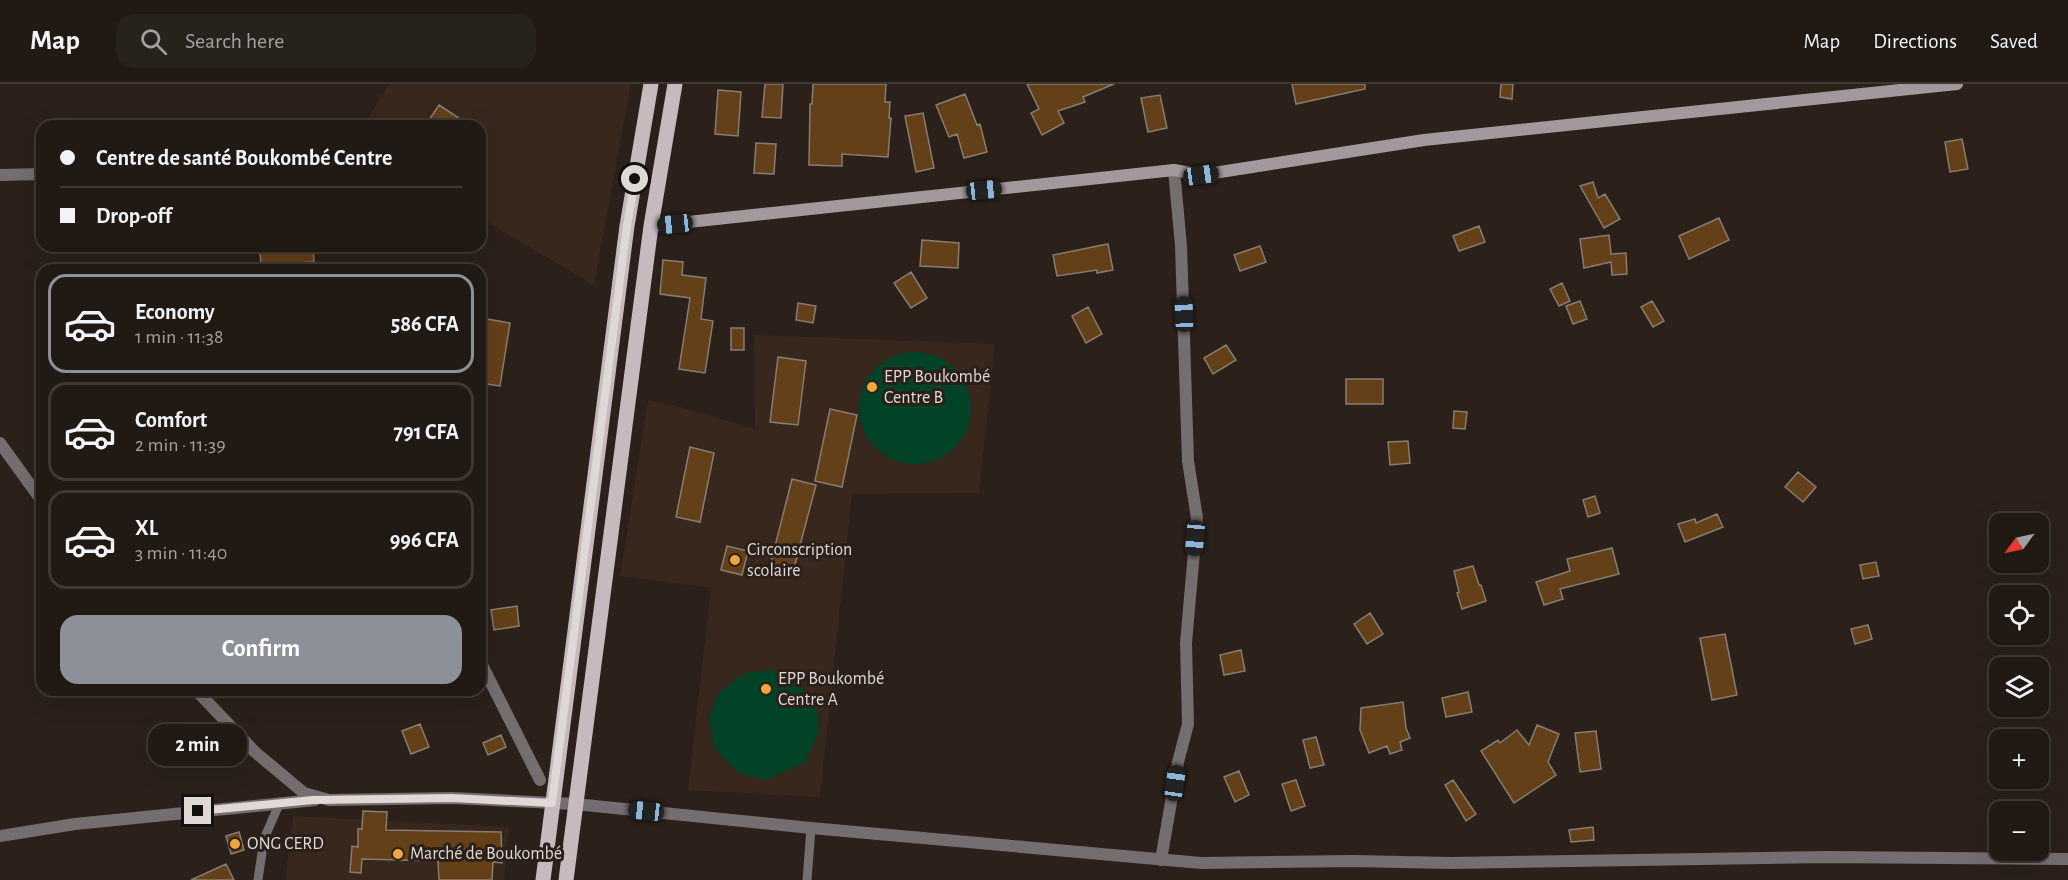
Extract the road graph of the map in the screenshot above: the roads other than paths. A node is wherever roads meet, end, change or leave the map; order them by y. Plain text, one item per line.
1 (651, 84) edge
2 (675, 84) edge
3 (1957, 84) edge
4 (1174, 170) junction
5 (36, 174) edge
6 (0, 175) edge
7 (651, 226) junction
8 (0, 443) edge
9 (36, 493) edge
10 (486, 673) edge
11 (202, 696) edge
12 (540, 780) dead end
13 (329, 800) junction
14 (280, 802) junction
15 (552, 803) junction
16 (575, 804) junction
17 (811, 828) junction
18 (0, 836) edge
19 (2068, 859) edge
20 (1161, 860) junction
21 (258, 880) edge
22 (543, 880) edge
23 (566, 880) edge
24 (807, 880) edge

1 - 15 main road
2 - 7 main road
3 - 4 street
4 - 7 street
4 - 20 street
5 - 6 street
7 - 16 main road
8 - 9 street
10 - 12 street
11 - 13 street
13 - 14 street
13 - 15 street
14 - 18 street
14 - 21 lane
15 - 16 street
15 - 22 main road
16 - 17 street
16 - 23 main road
17 - 20 street
17 - 24 lane
19 - 20 street

